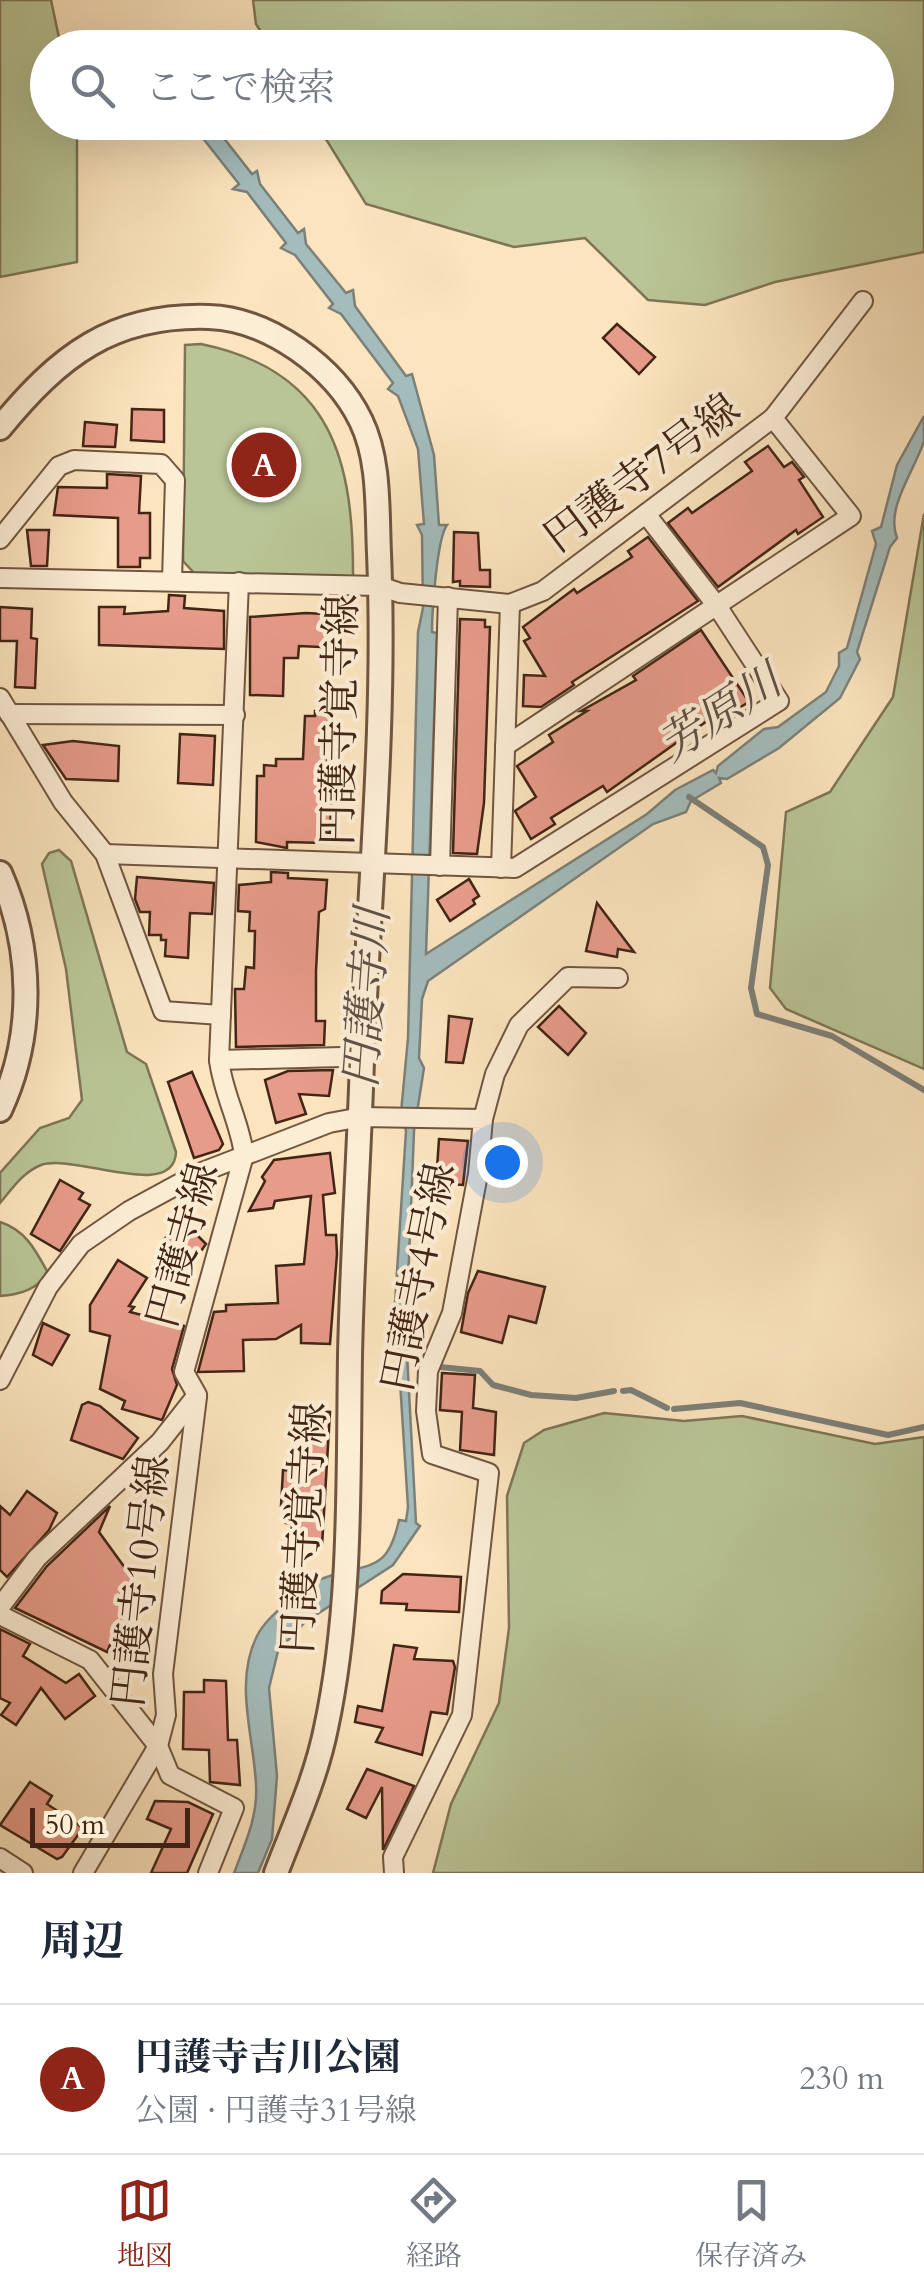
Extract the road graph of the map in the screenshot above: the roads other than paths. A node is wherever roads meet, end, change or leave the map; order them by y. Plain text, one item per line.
1 (862, 301) dead end
2 (773, 418) junction
3 (0, 428) edge
4 (646, 514) junction
5 (0, 539) edge
6 (0, 578) edge
7 (172, 580) junction
8 (239, 582) junction
9 (390, 589) junction
10 (443, 596) junction
11 (510, 604) junction
12 (717, 606) junction
13 (4, 706) edge
14 (235, 715) junction
15 (505, 746) junction
16 (104, 854) junction
17 (231, 859) junction
18 (385, 864) junction
19 (440, 866) junction
20 (501, 868) junction
21 (0, 872) edge
22 (618, 978) dead end
23 (221, 1016) junction
24 (342, 1056) dead end
25 (219, 1060) junction
26 (0, 1110) edge
27 (360, 1117) junction
28 (483, 1119) junction
29 (244, 1155) junction
30 (0, 1380) edge
31 (197, 1394) junction
32 (0, 1611) edge
33 (158, 1746) junction
34 (0, 1858) edge
35 (23, 1873) edge
36 (82, 1873) edge
37 (208, 1873) edge
38 (276, 1873) edge
39 (394, 1873) edge

1 - 2 street
2 - 4 street, 円護寺7号線
2 - 12 street, 円護寺7号線
3 - 9 street, 円護寺覚寺線
4 - 11 street, 円護寺7号線
4 - 12 street
5 - 7 street
6 - 7 street
7 - 8 street
8 - 9 street
8 - 14 street, 円護寺線
9 - 10 street
9 - 18 street, 円護寺覚寺線
10 - 11 street
10 - 19 street
11 - 15 street
12 - 15 street, 円護寺7号線
12 - 20 street
13 - 14 street
13 - 16 street
14 - 17 street, 円護寺線
15 - 20 street
16 - 17 street
16 - 23 street
17 - 18 street
17 - 23 street, 円護寺線
18 - 19 street
18 - 27 street, 円護寺覚寺線
19 - 20 street
21 - 26 street
22 - 28 street
23 - 25 street, 円護寺線
24 - 25 street
25 - 29 street, 円護寺線
27 - 28 street, 円護寺4号線
27 - 29 street, 円護寺4号線
27 - 38 street, 円護寺覚寺線
28 - 39 street, 円護寺4号線
29 - 30 street, 円護寺4号線
29 - 31 street, 円護寺線
31 - 32 street, 円護寺線
31 - 33 street, 円護寺10号線
32 - 33 street
33 - 36 street, 円護寺10号線
33 - 37 street
34 - 35 street

